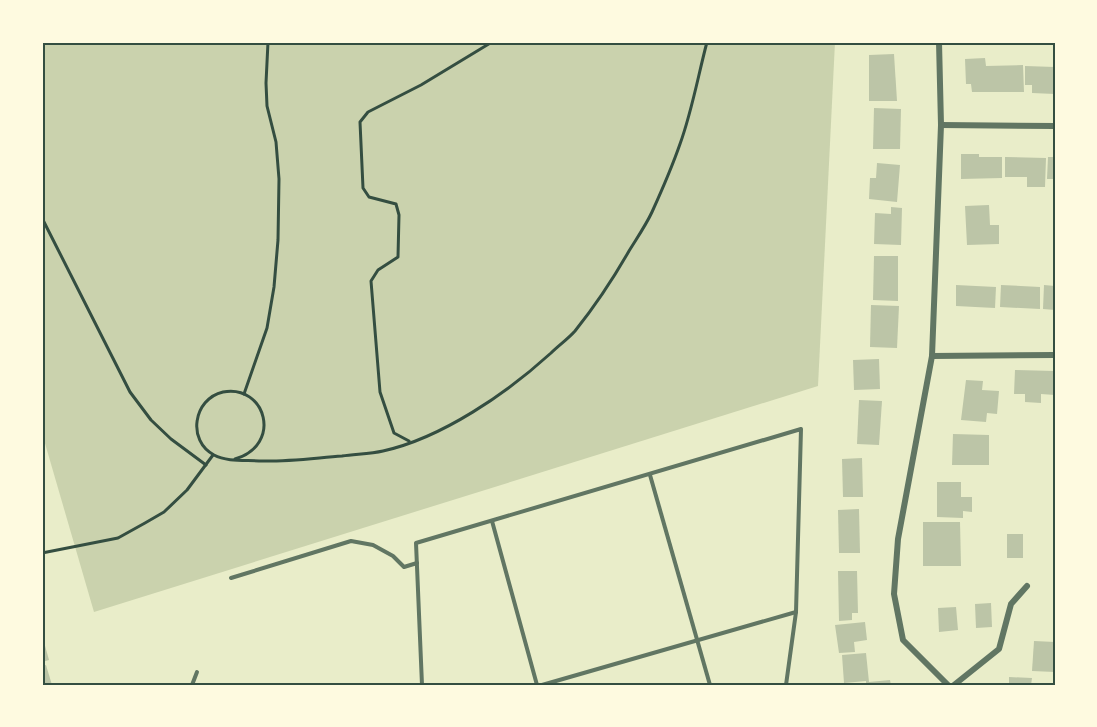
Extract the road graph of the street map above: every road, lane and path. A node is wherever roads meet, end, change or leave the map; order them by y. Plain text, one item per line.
1 (268, 42) edge
2 (492, 42) edge
3 (707, 42) edge
4 (939, 42) edge
5 (941, 125) junction
6 (1055, 126) edge
7 (42, 218) edge
8 (1055, 355) edge
9 (932, 356) junction
10 (244, 394) junction
11 (410, 442) junction
12 (213, 455) junction
13 (235, 459) junction
14 (206, 465) junction
15 (650, 475) junction
16 (492, 521) junction
17 (42, 552) edge
18 (417, 563) junction
19 (231, 578) dead end
20 (1027, 586) dead end
21 (796, 612) junction
22 (697, 640) junction
23 (198, 672) dead end
24 (192, 685) edge
25 (422, 685) edge
26 (537, 685) edge
27 (542, 685) edge
28 (710, 685) edge
29 (786, 685) edge
30 (948, 685) edge
31 (954, 685) edge

1 - 10 path
2 - 11 path
3 - 11 path
4 - 5 street
5 - 6 street
5 - 9 street
7 - 14 path
8 - 9 street
9 - 30 street
10 - 12 path
10 - 13 path
11 - 13 path
12 - 13 path
12 - 14 path
14 - 17 path
15 - 16 lane
15 - 21 lane
15 - 22 lane
16 - 18 lane
16 - 26 lane
18 - 19 lane
18 - 25 lane
20 - 31 street
21 - 22 lane
21 - 29 lane
22 - 27 lane
22 - 28 lane
23 - 24 lane

